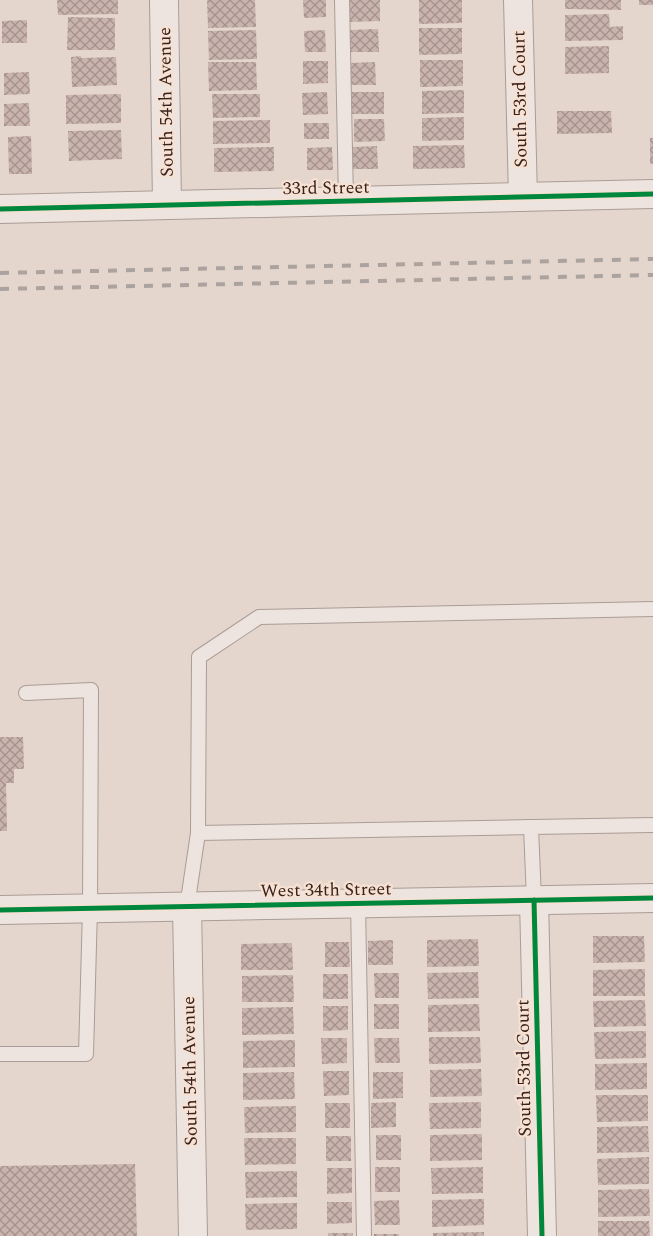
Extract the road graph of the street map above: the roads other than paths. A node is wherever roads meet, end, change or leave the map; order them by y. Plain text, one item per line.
1 (164, 0) edge
2 (342, 0) edge
3 (518, 0) edge
4 (653, 194) edge
5 (522, 197) junction
6 (346, 201) junction
7 (168, 205) junction
8 (0, 209) edge
9 (653, 609) edge
10 (26, 693) dead end
11 (653, 825) edge
12 (531, 827) junction
13 (198, 833) junction
14 (653, 898) edge
15 (534, 900) junction
16 (358, 903) junction
17 (187, 907) junction
18 (90, 909) junction
19 (0, 910) edge
20 (0, 1054) edge
21 (193, 1236) edge
22 (364, 1236) edge
23 (542, 1236) edge

1 - 7 street, South 54th Avenue
2 - 6 lane
3 - 5 street, South 53rd Court
4 - 5 street, 33rd Street
5 - 6 street, 33rd Street
6 - 7 street, 33rd Street
7 - 8 street, 33rd Street
9 - 13 lane
10 - 18 lane
11 - 12 lane
12 - 13 lane
12 - 15 lane
13 - 17 lane
14 - 15 street, West 34th Street
15 - 16 street, West 34th Street
15 - 23 street, South 53rd Court
16 - 17 street, West 34th Street
16 - 22 lane
17 - 18 street, West 34th Street
17 - 21 street, South 54th Avenue
18 - 19 street, West 34th Street
18 - 20 lane

